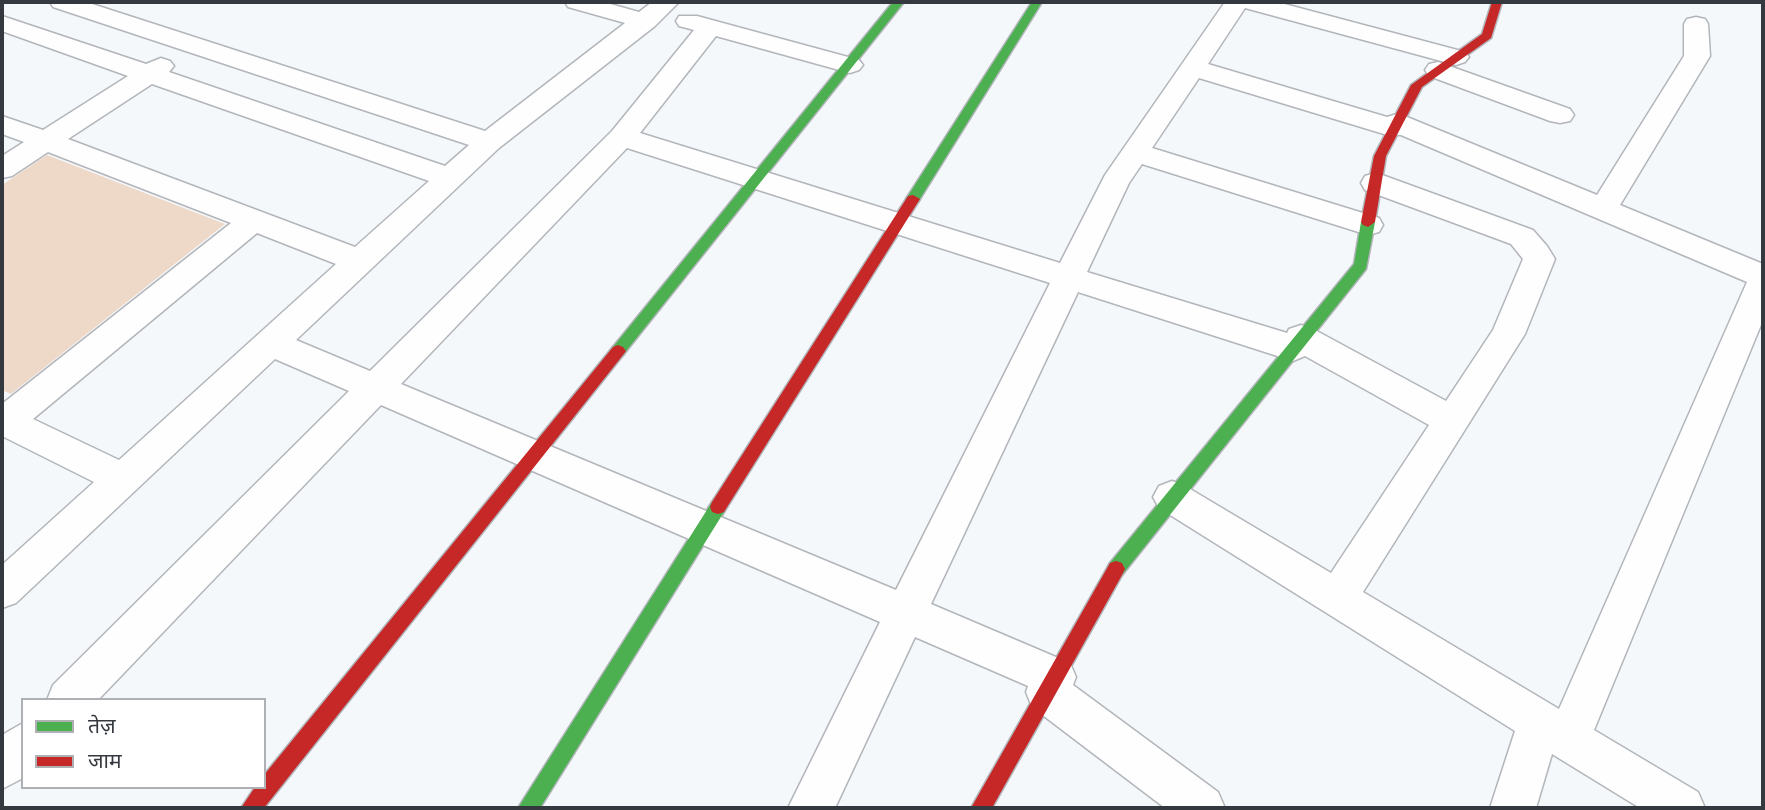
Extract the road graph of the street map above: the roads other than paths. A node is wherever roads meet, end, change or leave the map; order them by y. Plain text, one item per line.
1 (62, 2) edge
2 (577, 2) edge
3 (899, 2) edge
4 (1037, 2) edge
5 (1237, 2) edge
6 (1250, 2) edge
7 (1497, 2) edge
8 (656, 12) edge
9 (2, 23) edge
10 (1696, 23) dead end
11 (710, 27) junction
12 (193, 45) junction
13 (1447, 64) junction
14 (850, 65) junction
15 (1192, 68) junction
16 (148, 74) junction
17 (1560, 116) dead end
18 (2, 124) edge
19 (1396, 126) junction
20 (622, 137) junction
21 (46, 141) junction
22 (489, 142) junction
23 (1135, 152) junction
24 (2, 169) edge
25 (450, 178) junction
26 (758, 180) junction
27 (1375, 183) junction
28 (1603, 209) junction
29 (254, 220) junction
30 (899, 224) junction
31 (1368, 225) junction
32 (360, 261) junction
33 (1763, 276) edge
34 (1069, 277) junction
35 (1763, 282) edge
36 (270, 343) junction
37 (1297, 343) junction
38 (375, 388) junction
39 (3, 420) edge
40 (1452, 421) junction
41 (534, 457) junction
42 (122, 479) junction
43 (1172, 497) junction
44 (705, 529) junction
45 (2, 590) edge
46 (1337, 598) junction
47 (906, 613) junction
48 (1051, 685) junction
49 (70, 698) edge
50 (1554, 730) junction
51 (21, 747) edge
52 (2, 767) edge
53 (251, 808) edge
54 (527, 808) edge
55 (811, 808) edge
56 (981, 808) edge
57 (1202, 808) edge
58 (1513, 808) edge
59 (1682, 808) edge

1 - 12 street
2 - 8 street
3 - 14 street
4 - 30 street
5 - 15 street
6 - 13 street
7 - 13 street
8 - 11 street
8 - 22 street
9 - 16 street
10 - 28 street
11 - 14 street
11 - 20 street
12 - 16 street
12 - 22 street
13 - 17 street
13 - 19 street
14 - 26 street
15 - 19 street
15 - 23 street
16 - 21 street
16 - 25 street
18 - 21 street
19 - 27 street
19 - 28 street
20 - 26 street
20 - 38 street
21 - 24 street
21 - 29 street
22 - 25 street
23 - 31 street
23 - 34 street
25 - 32 street
26 - 30 street
26 - 41 street
27 - 31 street
27 - 40 street
28 - 33 street
29 - 32 street
29 - 39 street
30 - 34 street
30 - 44 street
31 - 37 street
32 - 36 street
34 - 37 street
34 - 47 street
35 - 50 street
36 - 38 street
36 - 42 street
37 - 40 street
37 - 43 street
38 - 41 street
38 - 49 street
39 - 42 street
40 - 46 street
41 - 44 street
41 - 53 street
42 - 45 street
43 - 46 street
43 - 48 street
44 - 47 street
44 - 54 street
46 - 50 street
47 - 48 street
47 - 55 street
48 - 56 street
48 - 57 street
50 - 58 street
50 - 59 street
51 - 52 street

